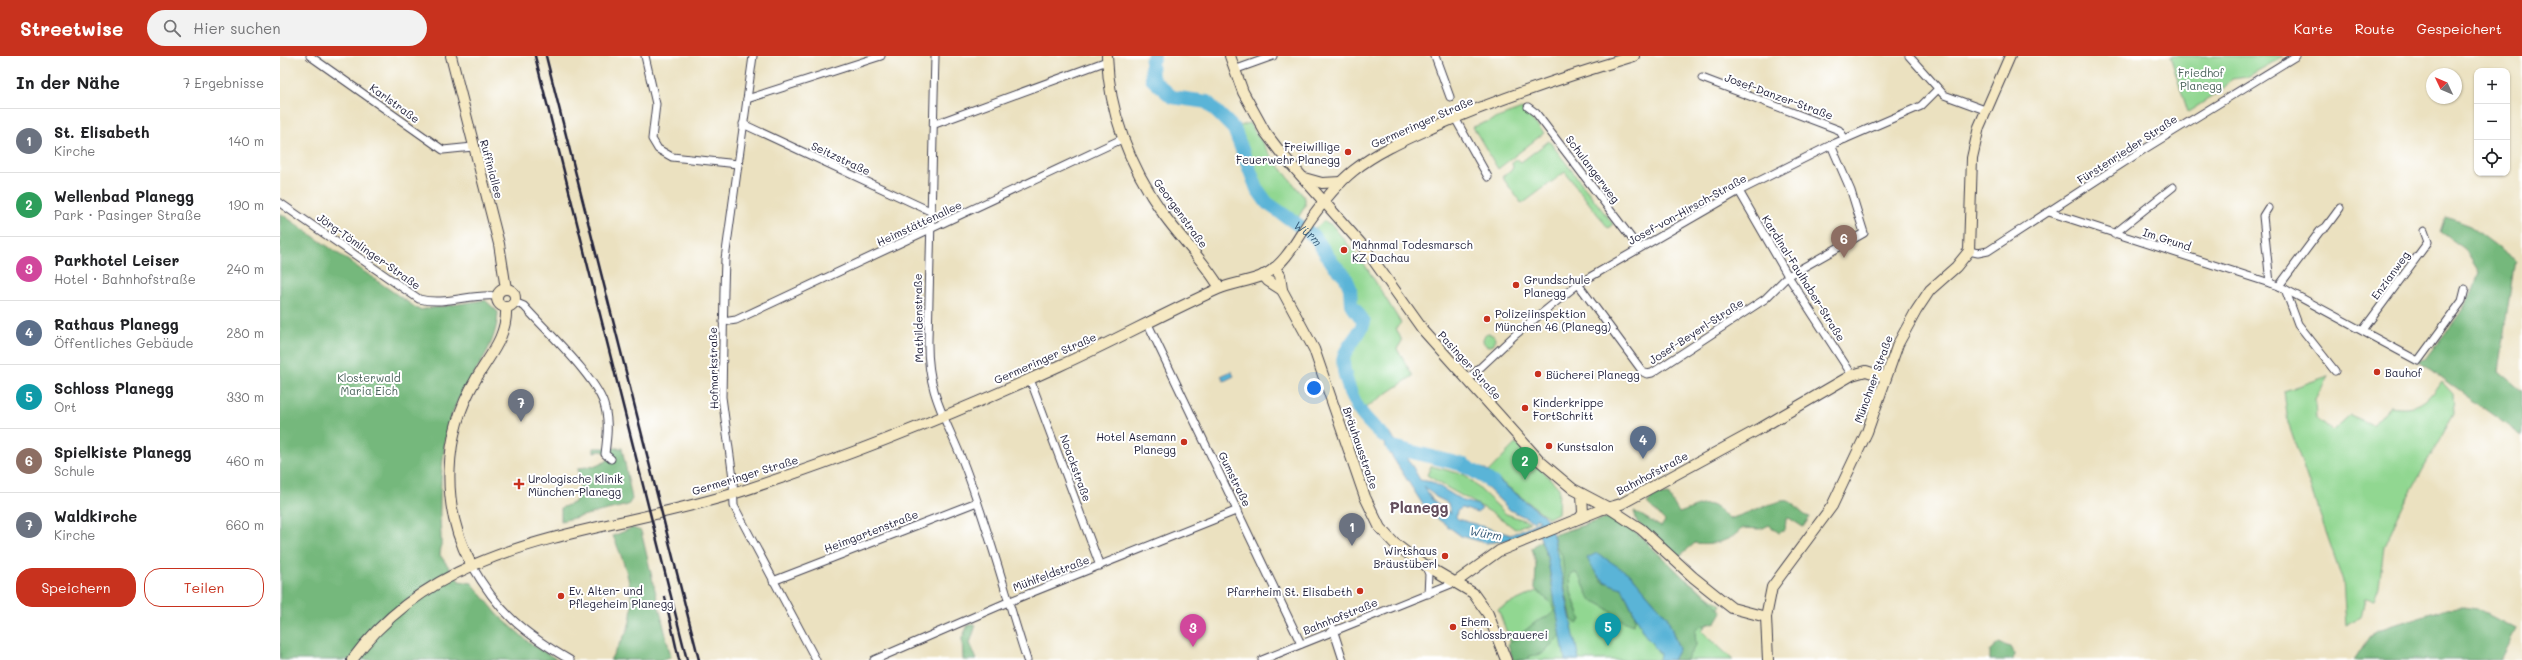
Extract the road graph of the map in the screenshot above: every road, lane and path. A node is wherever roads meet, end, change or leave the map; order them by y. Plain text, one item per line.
1 (310, 56) edge
2 (451, 56) edge
3 (645, 56) edge
4 (753, 56) edge
5 (882, 56) edge
6 (935, 56) edge
7 (1230, 56) edge
8 (1273, 56) edge
9 (1434, 56) edge
10 (1634, 56) edge
11 (1909, 56) edge
12 (2010, 56) edge
13 (2296, 56) edge
14 (1107, 59) edge
15 (1234, 70) junction
16 (1702, 78) dead end
17 (1937, 90) junction
18 (1450, 96) dead end
19 (747, 99) junction
20 (1528, 107) dead end
21 (1985, 110) junction
22 (1455, 118) junction
23 (743, 124) junction
24 (935, 124) junction
25 (1122, 139) junction
26 (1845, 139) junction
27 (1831, 145) junction
28 (473, 146) junction
29 (738, 164) junction
30 (1301, 176) junction
31 (1488, 177) dead end
32 (1341, 182) junction
33 (2173, 188) dead end
34 (1739, 192) junction
35 (1324, 202) junction
36 (280, 203) edge
37 (2268, 208) dead end
38 (2340, 208) dead end
39 (930, 211) junction
40 (2049, 212) junction
41 (929, 231) junction
42 (2424, 231) dead end
43 (2114, 234) junction
44 (1639, 248) junction
45 (1969, 251) junction
46 (1274, 268) junction
47 (1263, 275) junction
48 (1788, 276) junction
49 (2270, 283) junction
50 (1578, 284) junction
51 (1220, 288) junction
52 (2282, 288) junction
53 (2465, 289) dead end
54 (506, 290) junction
55 (1282, 290) junction
56 (498, 296) junction
57 (510, 305) junction
58 (723, 322) junction
59 (1148, 324) junction
60 (2363, 330) junction
61 (2335, 370) dead end
62 (1852, 375) junction
63 (1885, 377) junction
64 (1030, 379) junction
65 (1467, 380) junction
66 (942, 417) junction
67 (611, 459) dead end
68 (734, 493) junction
69 (1582, 494) junction
70 (977, 502) junction
71 (1609, 508) junction
72 (1238, 510) junction
73 (1580, 518) junction
74 (471, 564) junction
75 (1100, 566) junction
76 (1426, 567) junction
77 (773, 580) junction
78 (1456, 582) junction
79 (1428, 594) junction
80 (1008, 602) junction
81 (1766, 617) junction
82 (1333, 629) junction
83 (1301, 644) junction
84 (352, 660) edge
85 (570, 660) edge
86 (816, 660) edge
87 (874, 660) edge
88 (1027, 660) edge
89 (1262, 660) edge
90 (1343, 660) edge
91 (1506, 660) edge
92 (1768, 660) edge

1 - 28 street, Karlstraße
2 - 28 main road, Ruffiniallee
3 - 29 street
4 - 19 street, Hofmarkstraße
5 - 19 street
6 - 24 street, Mathildenstraße
7 - 15 main road, Pasinger Straße
8 - 15 street
9 - 18 street
10 - 22 main road, Germeringer Straße
11 - 17 street
12 - 21 main road
13 - 40 street, Fürstenrieder Straße
14 - 24 street
14 - 25 main road, Georgenstraße
15 - 30 main road, Pasinger Straße
16 - 26 street, Josef-Danzer-Straße
17 - 21 street
17 - 26 street, Josef-von-Hirsch-Straße
19 - 23 street, Hofmarkstraße
20 - 44 street, Schulangerweg
21 - 45 main road
22 - 31 street
22 - 32 main road, Germeringer Straße
23 - 29 street, Hofmarkstraße
23 - 39 street, Seitzstraße
24 - 39 street, Mathildenstraße
25 - 41 street, Heimstättenallee
25 - 51 main road, Georgenstraße
26 - 27 street, Josef-von-Hirsch-Straße
27 - 34 street, Josef-von-Hirsch-Straße
27 - 48 street
28 - 54 main road, Ruffiniallee
29 - 58 street, Hofmarkstraße
30 - 32 main road
30 - 35 main road, Pasinger Straße
32 - 35 main road, Germeringer Straße
33 - 43 street
34 - 44 street, Josef-von-Hirsch-Straße
34 - 48 street, Kardinal-Faulhaber-Straße
35 - 46 main road, Germeringer Straße
35 - 65 main road, Pasinger Straße
36 - 56 street, Jörg-Tömlinger-Straße
37 - 49 street
38 - 52 street
39 - 41 street, Mathildenstraße
40 - 43 street, Im Grund
40 - 45 street, Fürstenrieder Straße
41 - 58 street, Heimstättenallee
41 - 66 street, Mathildenstraße
42 - 60 street, Enzianweg
43 - 49 street, Im Grund
44 - 50 street, Josef-von-Hirsch-Straße
45 - 63 main road, Münchner Straße
46 - 47 main road, Germeringer Straße
46 - 55 main road, Bräuhausstraße
47 - 51 main road, Germeringer Straße
47 - 55 main road, Bräuhausstraße
48 - 50 street, Josef-Beyerl-Straße
48 - 62 street, Kardinal-Faulhaber-Straße
49 - 52 street, Im Grund
50 - 65 street, Josef-von-Hirsch-Straße
51 - 59 main road, Germeringer Straße
52 - 60 street, Im Grund
52 - 61 street
53 - 60 street, Im Grund
54 - 56 main road
54 - 57 main road, Ruffiniallee
55 - 76 main road, Bräuhausstraße
56 - 57 main road, Ruffiniallee
57 - 67 street, Ruffiniallee
57 - 74 main road
58 - 68 street, Hofmarkstraße
59 - 64 main road, Germeringer Straße
59 - 72 street, Gumstraße
62 - 63 main road, Bahnhofstraße
62 - 71 main road, Bahnhofstraße
63 - 81 main road, Münchner Straße
64 - 66 main road, Germeringer Straße
64 - 75 street, Noackstraße
65 - 69 main road, Pasinger Straße
66 - 68 main road, Germeringer Straße
66 - 70 street, Mathildenstraße
68 - 74 main road, Germeringer Straße
68 - 77 street, Hofmarkstraße
69 - 71 main road, Pasinger Straße
69 - 73 main road
70 - 77 street, Heimgartenstraße
70 - 80 street, Mathildenstraße
71 - 73 main road, Bahnhofstraße
71 - 81 main road, Pasinger Straße
72 - 75 street, Mühlfeldstraße
72 - 83 street, Gumstraße
73 - 78 main road, Bahnhofstraße
74 - 84 main road, Germeringer Straße
74 - 85 street
75 - 80 street, Mühlfeldstraße
76 - 78 main road, Bräuhausstraße
76 - 79 street
77 - 86 street, Hofmarkstraße
78 - 79 street, Bahnhofstraße
78 - 91 main road, Bräuhausstraße
79 - 82 street, Bahnhofstraße
80 - 87 street, Mühlfeldstraße
80 - 88 street, Mathildenstraße
81 - 92 main road, Münchner Straße
82 - 83 street, Bahnhofstraße
82 - 90 street
83 - 89 street, Bahnhofstraße

